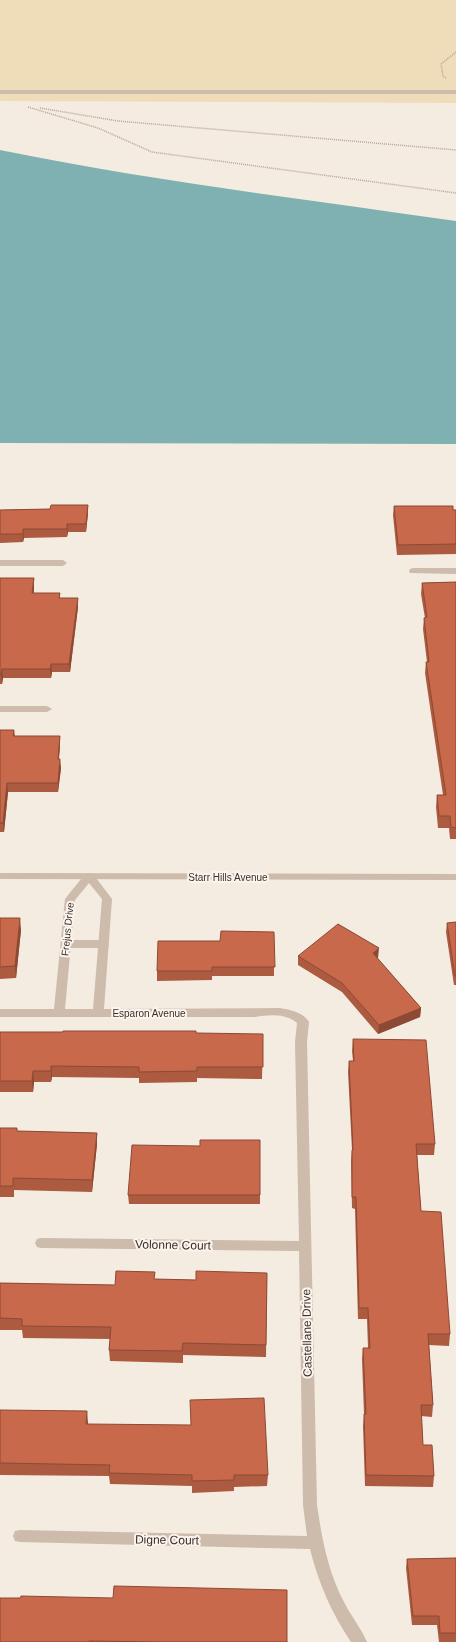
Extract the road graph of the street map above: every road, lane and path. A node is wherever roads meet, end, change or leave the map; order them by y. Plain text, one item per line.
1 (456, 52) edge
2 (0, 92) edge
3 (448, 92) junction
4 (456, 92) edge
5 (456, 150) edge
6 (456, 193) edge
7 (0, 563) edge
8 (63, 563) dead end
9 (413, 571) dead end
10 (456, 571) edge
11 (0, 709) edge
12 (47, 710) dead end
13 (0, 876) edge
14 (89, 876) junction
15 (456, 877) edge
16 (66, 944) junction
17 (104, 944) junction
18 (0, 1013) edge
19 (59, 1013) junction
20 (98, 1013) junction
21 (297, 1016) joint
22 (41, 1243) dead end
23 (305, 1246) junction
24 (20, 1536) dead end
25 (315, 1543) junction
26 (360, 1642) edge

1 - 3 path
2 - 3 street
3 - 4 street
5 - 6 path
7 - 8 street
9 - 10 street
11 - 12 street
13 - 14 street, Starr Hills Avenue
14 - 15 street, Starr Hills Avenue
14 - 16 street, Frejus Drive
14 - 17 street
16 - 17 street
16 - 19 street, Frejus Drive
17 - 20 street
18 - 19 street, Esparon Avenue
19 - 20 street, Esparon Avenue
20 - 21 street, Esparon Avenue
21 - 23 street, Castellane Drive
22 - 23 street, Volonne Court
23 - 25 street, Castellane Drive
24 - 25 street, Digne Court
25 - 26 street, Castellane Drive

